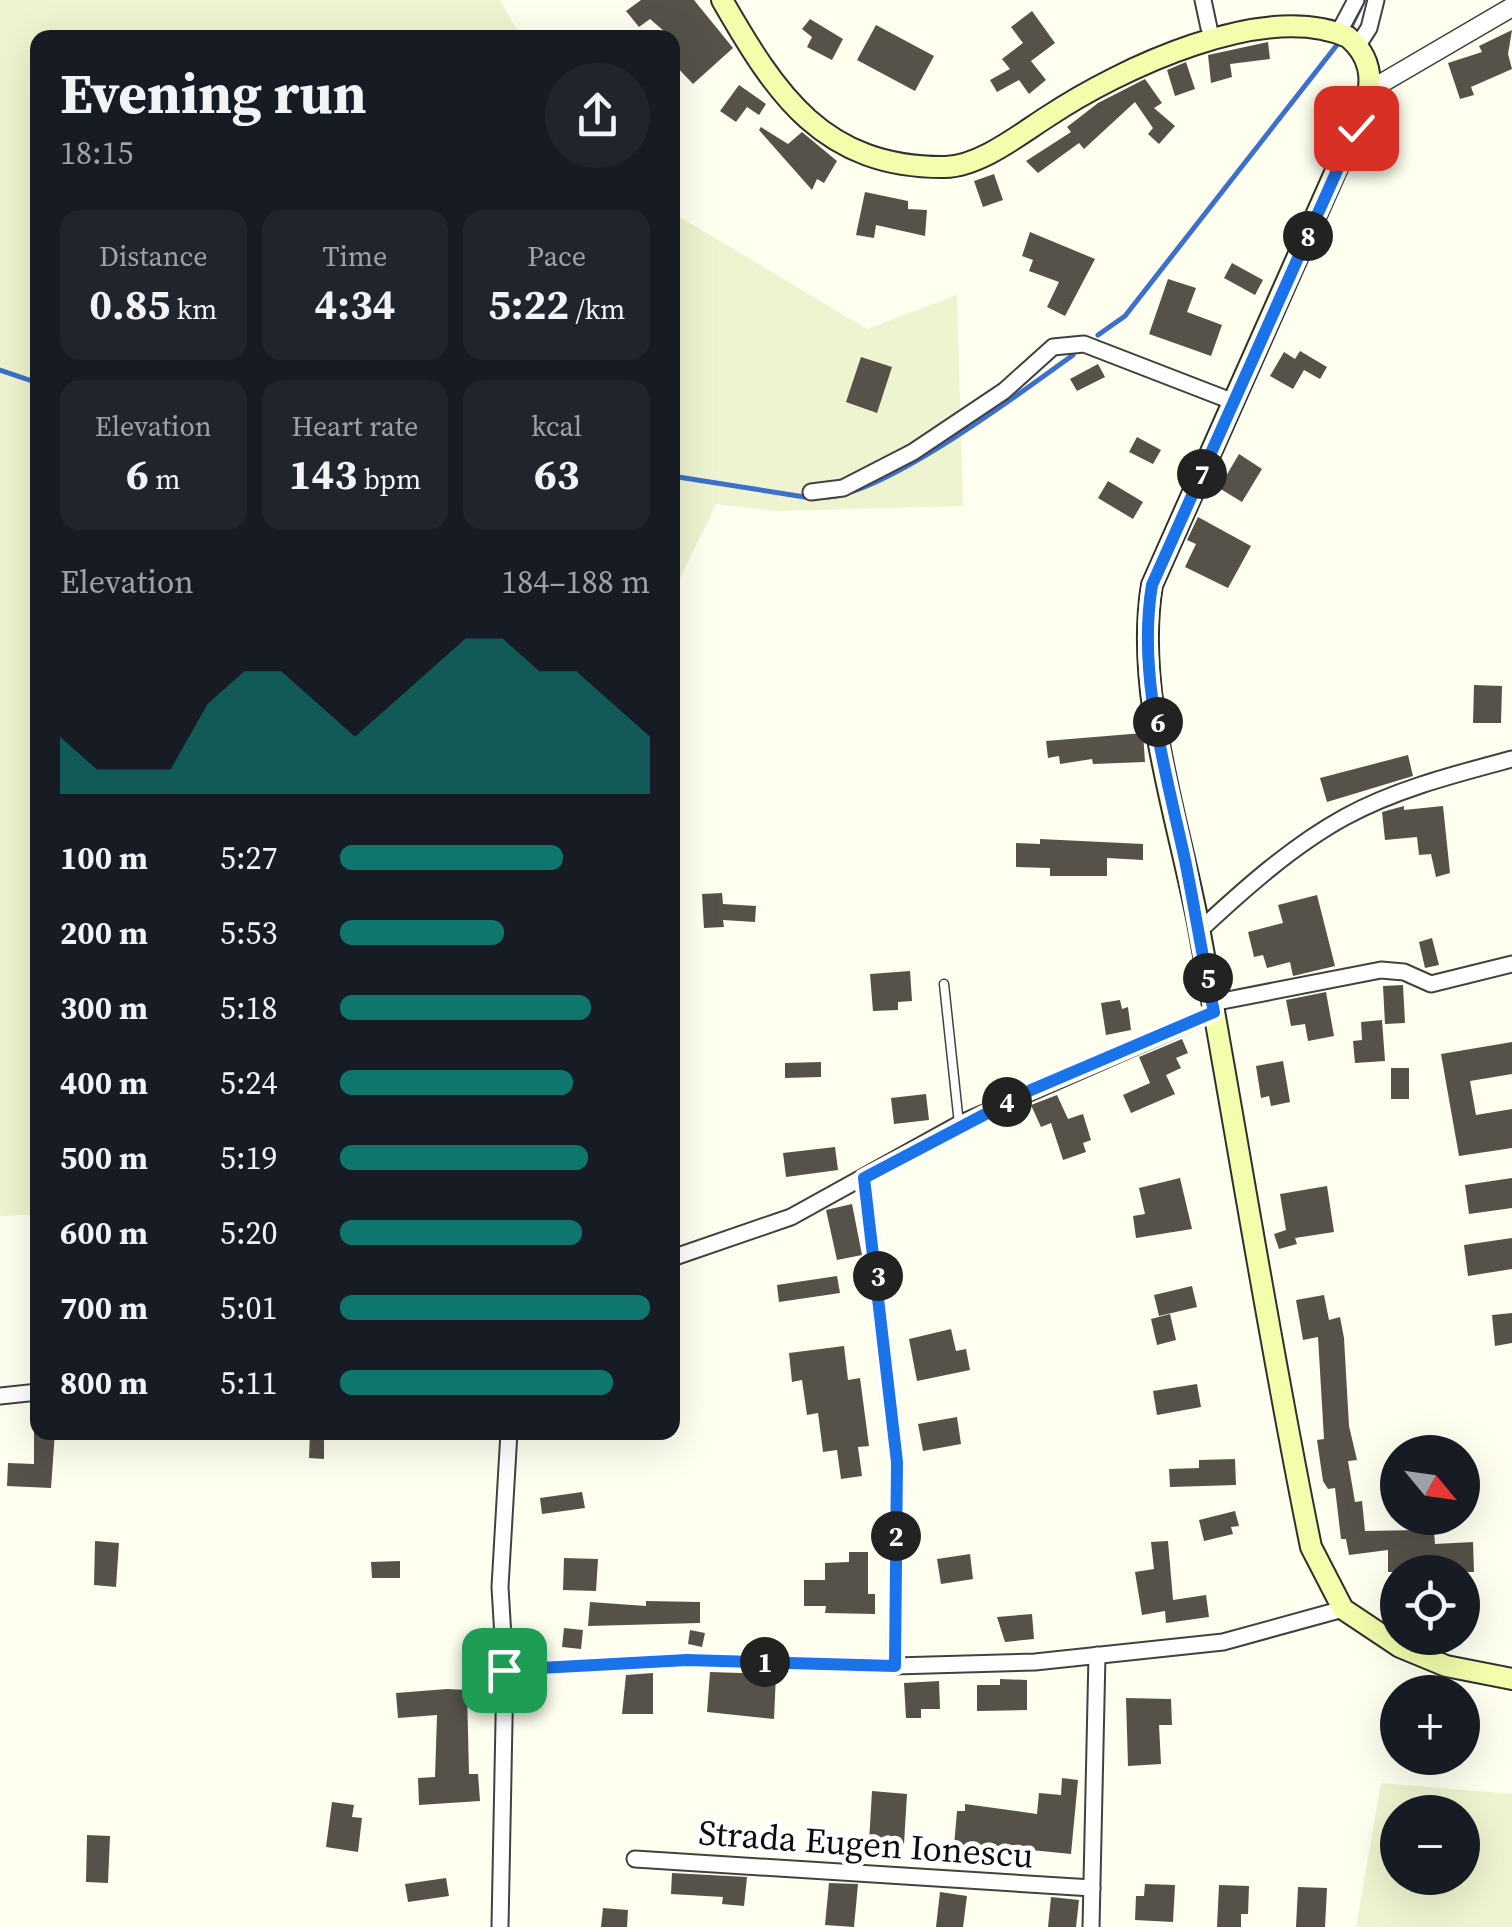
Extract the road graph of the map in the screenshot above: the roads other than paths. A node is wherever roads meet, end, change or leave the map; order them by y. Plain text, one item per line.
1 (1203, 0) edge
2 (1356, 0) edge
3 (1376, 0) edge
4 (730, 3) edge
5 (1512, 7) edge
6 (1209, 28) junction
7 (1340, 30) junction
8 (1358, 45) junction
9 (1370, 90) junction
10 (1234, 402) junction
11 (811, 492) dead end
12 (1512, 759) edge
13 (1199, 931) junction
14 (1512, 964) edge
15 (944, 984) dead end
16 (1213, 1007) junction
17 (960, 1124) junction
18 (864, 1178) junction
19 (680, 1255) edge
20 (30, 1393) edge
21 (0, 1396) edge
22 (508, 1440) edge
23 (1343, 1609) junction
24 (1097, 1655) junction
25 (895, 1666) junction
26 (504, 1670) junction
27 (1512, 1679) edge
28 (636, 1859) dead end
29 (1092, 1888) junction
30 (500, 1927) edge
31 (1091, 1927) edge

1 - 6 street
2 - 7 street
3 - 8 street
4 - 6 main road
5 - 9 street
6 - 7 main road
7 - 8 main road
8 - 9 main road
9 - 10 main road
10 - 11 street
10 - 13 main road
12 - 13 street
13 - 16 main road
14 - 16 street
15 - 17 lane
16 - 17 street
16 - 23 main road
17 - 18 street
18 - 19 street
18 - 25 street
20 - 21 street
22 - 26 street
23 - 24 street
23 - 27 main road
24 - 25 street
24 - 29 street
25 - 26 street
26 - 30 street
28 - 29 street, Strada Eugen Ionescu
29 - 31 street

